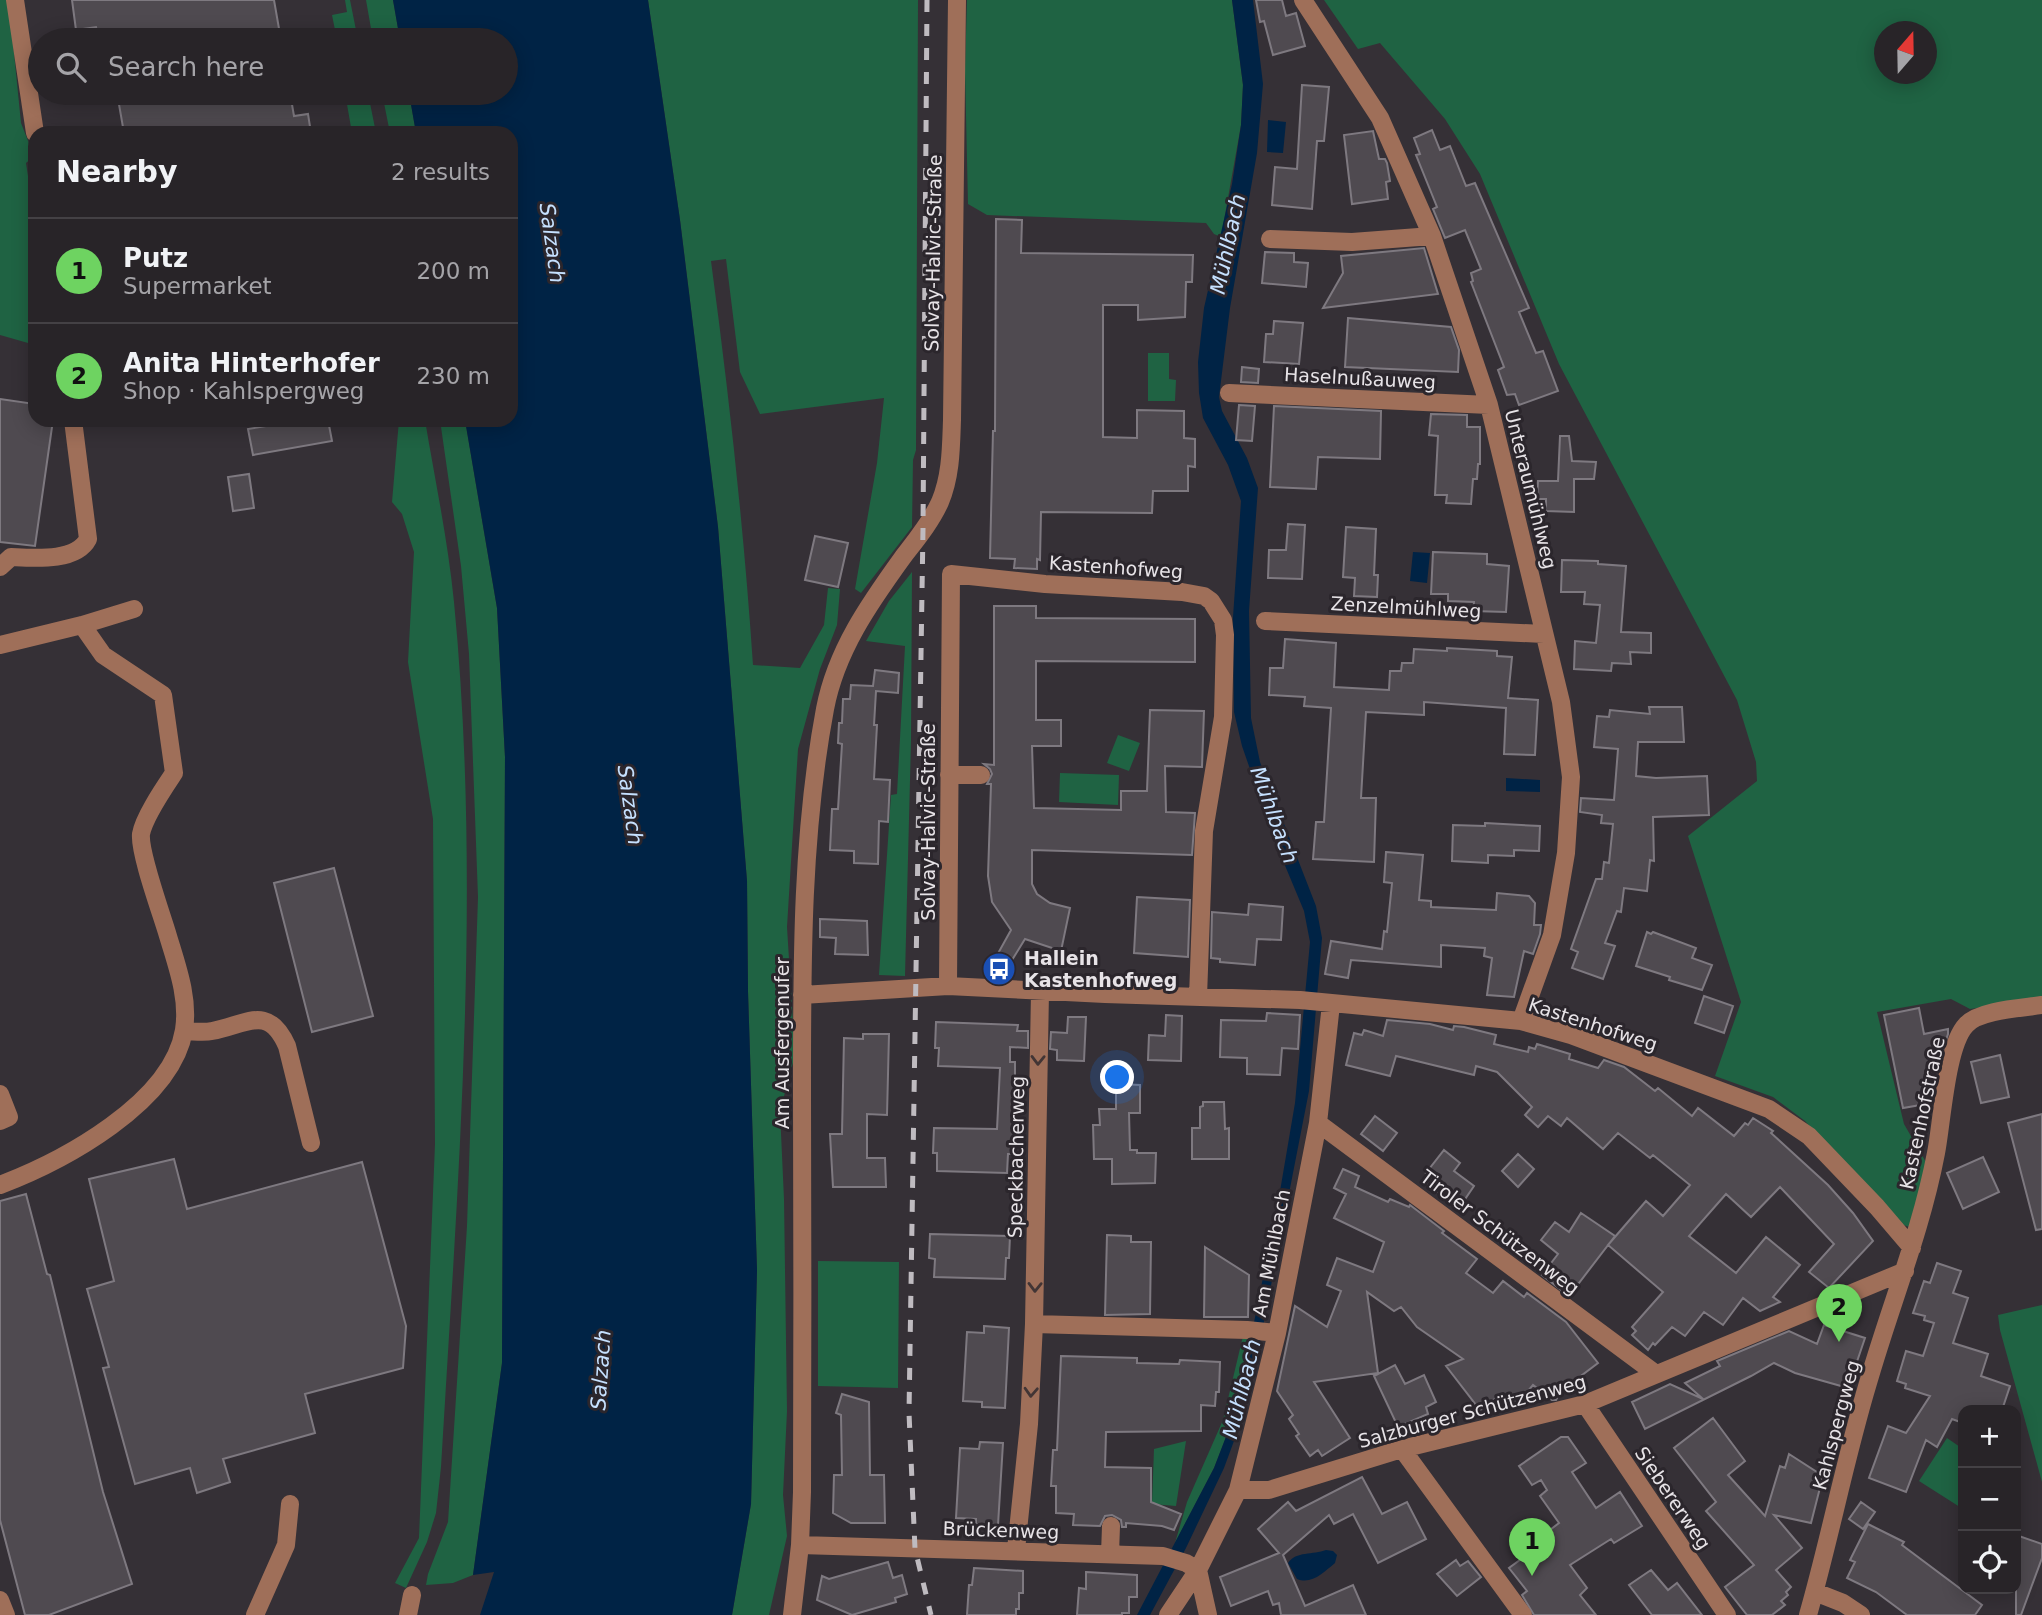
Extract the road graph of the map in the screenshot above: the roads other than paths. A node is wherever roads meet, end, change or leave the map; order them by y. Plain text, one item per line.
1 (15, 0) edge
2 (957, 0) edge
3 (1303, 0) edge
4 (28, 86) edge
5 (31, 105) edge
6 (34, 126) edge
7 (1432, 236) junction
8 (1270, 239) dead end
9 (1230, 393) dead end
10 (1489, 405) junction
11 (74, 427) edge
12 (939, 504) joint
13 (0, 567) edge
14 (951, 574) joint
15 (134, 608) dead end
16 (1265, 621) dead end
17 (82, 625) junction
18 (1544, 634) junction
19 (0, 645) edge
20 (949, 775) junction
21 (981, 775) dead end
22 (948, 986) junction
23 (1040, 992) junction
24 (802, 995) junction
25 (1198, 997) junction
26 (1325, 1003) junction
27 (2042, 1005) edge
28 (1521, 1021) junction
29 (184, 1031) junction
30 (0, 1094) edge
31 (0, 1121) edge
32 (1318, 1123) junction
33 (311, 1143) dead end
34 (0, 1185) edge
35 (1912, 1248) junction
36 (1905, 1271) junction
37 (1034, 1324) junction
38 (1271, 1332) junction
39 (1656, 1374) junction
40 (1585, 1404) junction
41 (1402, 1449) junction
42 (1238, 1490) junction
43 (290, 1504) dead end
44 (1111, 1526) dead end
45 (800, 1545) junction
46 (1016, 1550) junction
47 (1110, 1554) junction
48 (1192, 1566) junction
49 (1815, 1592) junction
50 (412, 1595) dead end
51 (0, 1600) edge
52 (6, 1615) edge
53 (255, 1615) edge
54 (408, 1615) edge
55 (792, 1615) edge
56 (1168, 1615) edge
57 (1208, 1615) edge
58 (1523, 1615) edge
59 (1727, 1615) edge
60 (1808, 1615) edge
61 (1861, 1615) edge

1 - 4 street
2 - 12 street, Solvay-Halvic-Straße
3 - 7 street, Unteraumühlweg
5 - 6 street
7 - 8 street
7 - 10 street, Unteraumühlweg
9 - 10 street, Haselnußauweg
10 - 18 street, Unteraumühlweg
11 - 13 street
12 - 24 street, Am Ausfergenufer
14 - 20 street, Solvay-Halvic-Straße
14 - 25 street, Kastenhofweg
15 - 17 street
16 - 18 street, Zenzelmühlweg
17 - 19 street
17 - 29 street
18 - 28 street, Unteraumühlweg
20 - 21 street
20 - 22 street, Solvay-Halvic-Straße
22 - 23 street, Kastenhofweg
22 - 24 street, Kastenhofweg
23 - 25 street, Kastenhofweg
23 -> 37 street, Speckbacherweg
24 - 45 street, Am Ausfergenufer
25 - 26 street, Kastenhofweg
26 - 28 street, Kastenhofweg
26 - 32 street, Am Mühlbach
27 - 35 street, Kastenhofstraße
28 - 35 street, Kastenhofweg
29 - 33 street
29 - 34 street
30 - 31 street
32 - 38 street, Am Mühlbach
32 - 39 street, Tiroler Schützenweg
35 - 36 street, Kahlspergweg
36 - 39 street, Salzburger Schützenweg
36 - 49 street, Kahlspergweg
37 - 38 street
37 -> 46 street, Speckbacherweg
38 - 42 street, Am Mühlbach
39 - 40 street, Salzburger Schützenweg
40 - 41 street, Salzburger Schützenweg
40 - 59 street, Siebererweg
41 - 42 street, Salzburger Schützenweg
41 - 58 street
42 - 48 street, Am Mühlbach
43 - 53 street
44 - 47 street
45 - 46 street, Brückenweg
45 - 55 street, Am Ausfergenufer
46 - 47 street, Brückenweg
47 - 48 street, Brückenweg
48 - 56 street, Am Mühlbach
48 - 57 street
49 - 60 street, Kahlspergweg
49 - 61 street
50 - 54 street
51 - 52 street

